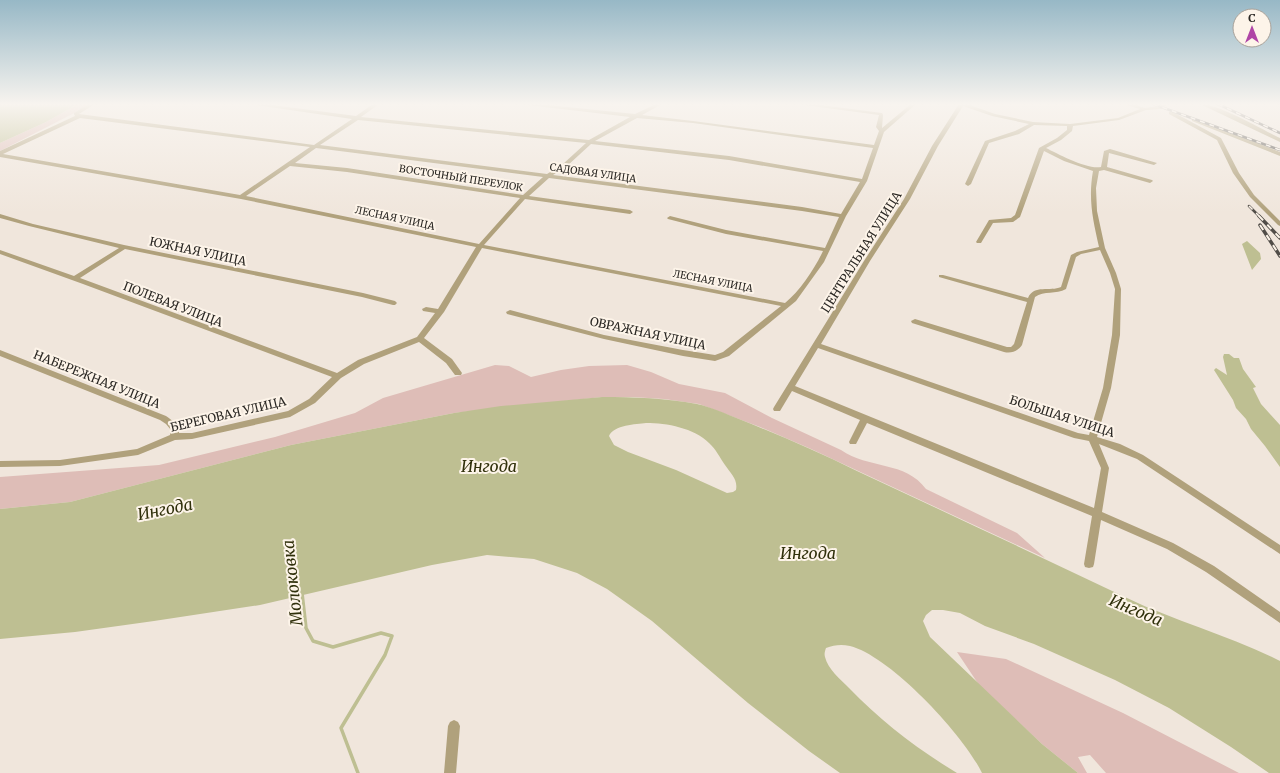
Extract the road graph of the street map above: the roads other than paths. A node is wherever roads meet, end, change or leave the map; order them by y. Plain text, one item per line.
1 (29, 140) edge
2 (269, 140) edge
3 (325, 140) edge
4 (571, 140) edge
5 (593, 140) edge
6 (825, 140) edge
7 (878, 140) edge
8 (939, 140) edge
9 (993, 140) edge
10 (1057, 140) edge
11 (1220, 140) edge
12 (1245, 140) edge
13 (590, 142) junction
14 (316, 146) junction
15 (875, 147) junction
16 (1042, 148) junction
17 (0, 154) edge
18 (1280, 154) edge
19 (1154, 163) dead end
20 (290, 164) junction
21 (1104, 168) junction
22 (1096, 170) junction
23 (548, 176) junction
24 (1150, 180) dead end
25 (864, 181) junction
26 (968, 184) dead end
27 (241, 197) junction
28 (523, 198) junction
29 (630, 212) dead end
30 (0, 216) edge
31 (843, 216) junction
32 (670, 218) dead end
33 (1280, 224) edge
34 (979, 242) dead end
35 (480, 246) junction
36 (124, 247) junction
37 (1102, 248) junction
38 (827, 250) junction
39 (0, 252) edge
40 (941, 276) dead end
41 (75, 278) junction
42 (1031, 301) junction
43 (394, 303) dead end
44 (786, 305) junction
45 (426, 309) dead end
46 (440, 312) junction
47 (510, 312) dead end
48 (914, 321) dead end
49 (420, 339) junction
50 (817, 345) junction
51 (0, 353) edge
52 (458, 373) dead end
53 (338, 376) junction
54 (790, 388) junction
55 (777, 409) dead end
56 (865, 418) junction
57 (174, 437) junction
58 (1092, 438) junction
59 (853, 442) dead end
60 (0, 464) edge
61 (1096, 513) junction
62 (1280, 550) edge
63 (1089, 564) dead end
64 (1280, 618) edge
65 (454, 726) dead end
66 (450, 773) edge

1 - 17 street
2 - 14 street, САДОВАЯ УЛИЦА
3 - 14 street
4 - 13 street
5 - 13 street
6 - 15 street
7 - 15 street, ОВРАЖНАЯ УЛИЦА
8 - 50 street, ЦЕНТРАЛЬНАЯ УЛИЦА
9 - 26 street
10 - 16 street
11 - 33 street
12 - 18 street
13 - 23 street
13 - 25 street
14 - 20 street
14 - 23 street, САДОВАЯ УЛИЦА
15 - 25 street, ОВРАЖНАЯ УЛИЦА
16 - 22 street
16 - 34 street
17 - 27 street, ЛЕСНАЯ УЛИЦА
19 - 21 street
20 - 27 street
20 - 28 street, ВОСТОЧНЫЙ ПЕРЕУЛОК
21 - 22 street
21 - 24 street
22 - 37 street
23 - 28 street
23 - 31 street, САДОВАЯ УЛИЦА
25 - 31 street, ОВРАЖНАЯ УЛИЦА
27 - 35 street, ЛЕСНАЯ УЛИЦА
28 - 29 street, ВОСТОЧНЫЙ ПЕРЕУЛОК
28 - 35 street
30 - 36 street, ЮЖНАЯ УЛИЦА
31 - 38 street, ОВРАЖНАЯ УЛИЦА
32 - 38 street
35 - 44 street, ЛЕСНАЯ УЛИЦА
35 - 46 street
36 - 41 street
36 - 43 street, ЮЖНАЯ УЛИЦА
37 - 42 street
37 - 58 street
38 - 44 street, ОВРАЖНАЯ УЛИЦА
39 - 41 street, ПОЛЕВАЯ УЛИЦА
40 - 42 street
41 - 53 street, ПОЛЕВАЯ УЛИЦА
42 - 48 street
44 - 47 street, ОВРАЖНАЯ УЛИЦА
45 - 46 street
46 - 49 street
49 - 52 street
49 - 53 street, БЕРЕГОВАЯ УЛИЦА
50 - 54 street, ЦЕНТРАЛЬНАЯ УЛИЦА
50 - 58 street, БОЛЬШАЯ УЛИЦА
51 - 57 street, НАБЕРЕЖНАЯ УЛИЦА
53 - 57 street, БЕРЕГОВАЯ УЛИЦА
54 - 55 street, ЦЕНТРАЛЬНАЯ УЛИЦА
54 - 56 street
56 - 59 street
56 - 61 street
57 - 60 street, БЕРЕГОВАЯ УЛИЦА
58 - 61 street
58 - 62 street, БОЛЬШАЯ УЛИЦА
61 - 63 street
61 - 64 street
65 - 66 street

